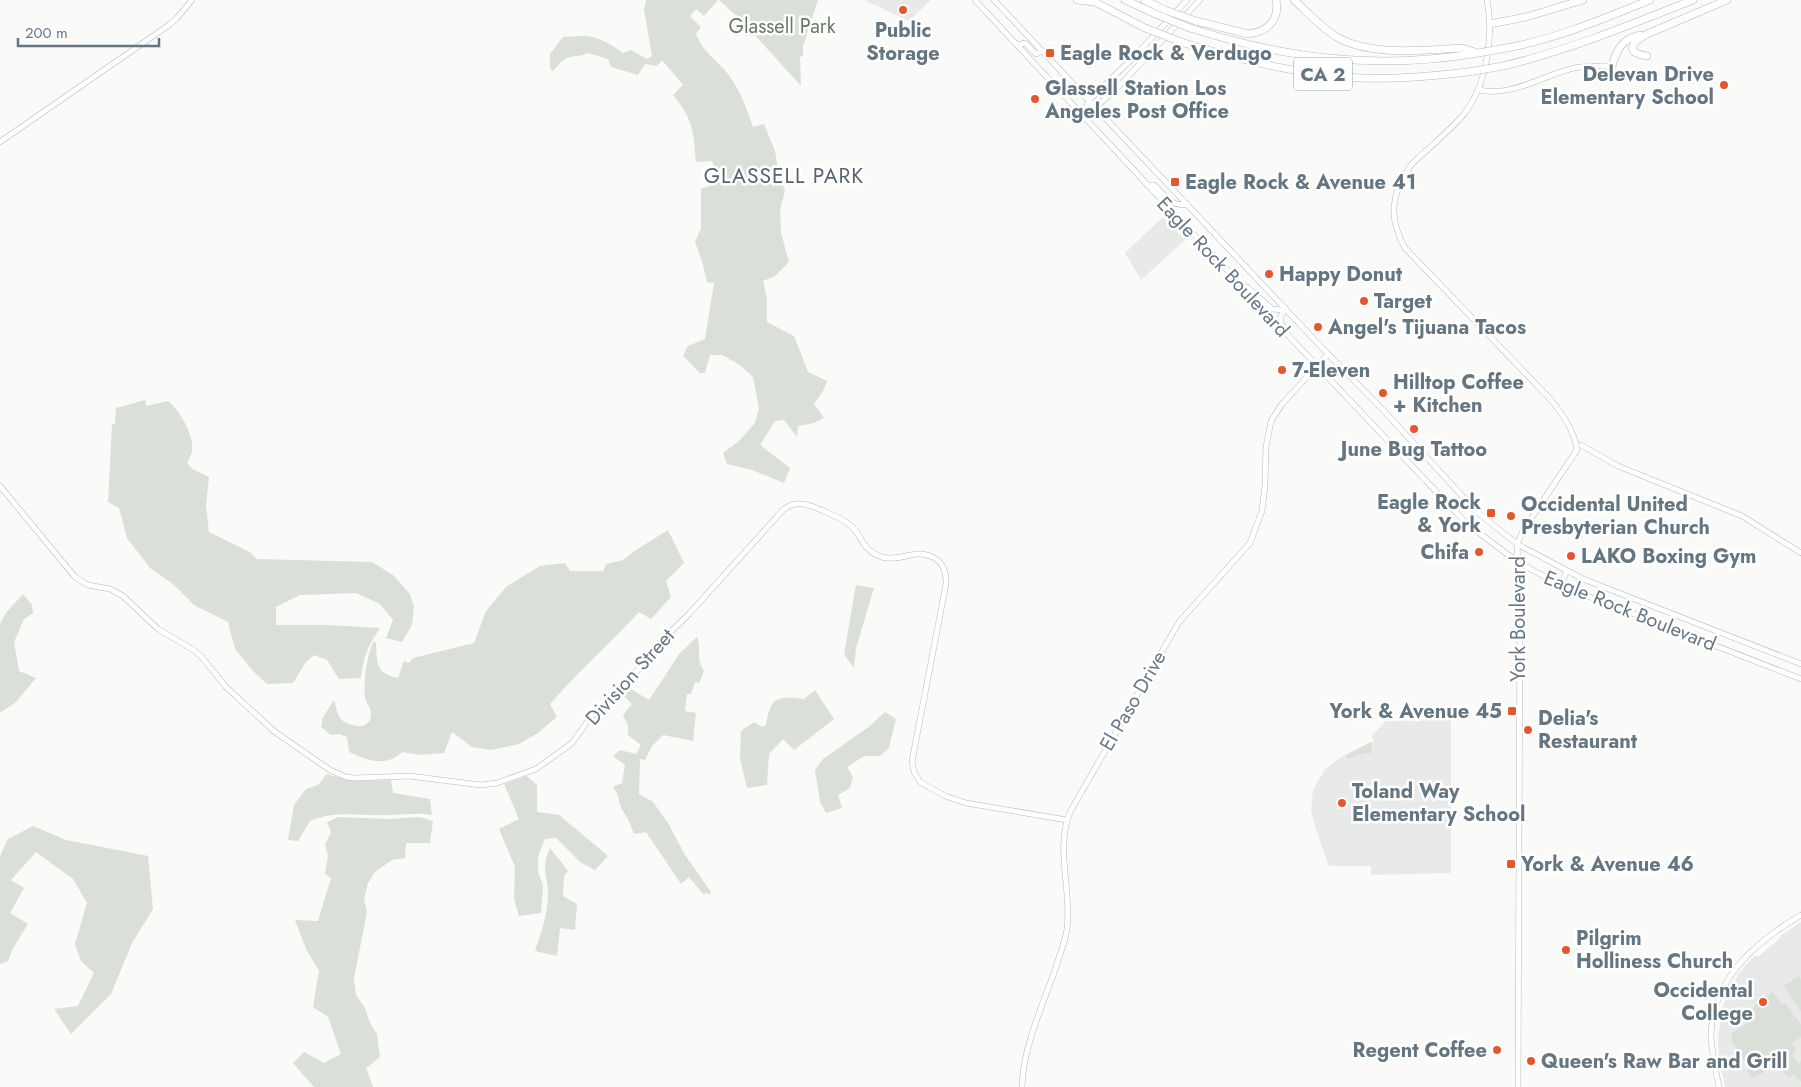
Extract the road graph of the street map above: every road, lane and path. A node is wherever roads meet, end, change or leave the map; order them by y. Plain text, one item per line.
1 (192, 0) edge
2 (975, 0) edge
3 (994, 0) edge
4 (1077, 0) edge
5 (1125, 0) edge
6 (1144, 0) edge
7 (1187, 0) edge
8 (1200, 0) edge
9 (1276, 0) edge
10 (1294, 0) edge
11 (1487, 0) edge
12 (1583, 0) edge
13 (1650, 0) edge
14 (1693, 0) edge
15 (1727, 0) edge
16 (1093, 1) edge
17 (1490, 24) junction
18 (1647, 34) junction
19 (1018, 45) junction
20 (1043, 51) junction
21 (1475, 53) junction
22 (1647, 56) dead end
23 (1612, 66) joint
24 (1478, 90) junction
25 (1089, 100) junction
26 (1096, 107) junction
27 (1082, 114) junction
28 (0, 142) edge
29 (1147, 185) junction
30 (1187, 204) junction
31 (1236, 280) junction
32 (1285, 308) junction
33 (1284, 332) junction
34 (1328, 354) junction
35 (1317, 366) junction
36 (1581, 444) dead end
37 (0, 486) edge
38 (1517, 544) junction
39 (1801, 553) edge
40 (1519, 563) junction
41 (1566, 572) junction
42 (1561, 585) junction
43 (1801, 664) edge
44 (1801, 679) edge
45 (1067, 820) junction
46 (1801, 914) edge
47 (1022, 1087) edge
48 (1518, 1087) edge
49 (1719, 1087) edge

1 - 28 street
2 - 19 street, Eagle Rock Boulevard
3 - 20 street, Eagle Rock Boulevard
4 - 16 highway
5 - 21 highway, CA 2, bridge
6 - 9 highway, bridge
7 - 25 street
8 - 26 street
10 - 21 highway
11 - 17 street, York Boulevard
12 - 17 highway
13 - 21 highway, CA 2, bridge
14 - 16 highway, CA 2, bridge
15 - 18 highway
17 - 24 street, York Boulevard
18 - 22 highway
18 - 23 highway
19 - 20 street
19 - 27 street, Eagle Rock Boulevard
20 - 25 street, Eagle Rock Boulevard
23 - 24 street
24 - 38 street, York Boulevard
25 - 26 street, Eagle Rock Boulevard
25 - 27 street
26 - 27 street
26 - 30 street, Eagle Rock Boulevard
27 - 29 street, Eagle Rock Boulevard
29 - 30 street
29 - 31 street, Eagle Rock Boulevard
30 - 32 street, Eagle Rock Boulevard
31 - 32 street
31 - 33 street, Eagle Rock Boulevard
32 - 33 street
32 - 34 street, Eagle Rock Boulevard
33 - 35 street, Eagle Rock Boulevard
34 - 35 street, El Paso Drive
34 - 38 street, Eagle Rock Boulevard
35 - 40 street, Eagle Rock Boulevard
35 - 45 street, El Paso Drive
36 - 39 street
37 - 45 street, Division Street
38 - 40 street, York Boulevard
38 - 41 street, Eagle Rock Boulevard
40 - 42 street, Eagle Rock Boulevard
40 - 48 street, York Boulevard
41 - 42 street
41 - 43 street, Eagle Rock Boulevard
42 - 44 street, Eagle Rock Boulevard
45 - 47 street, El Paso Drive
46 - 49 street

